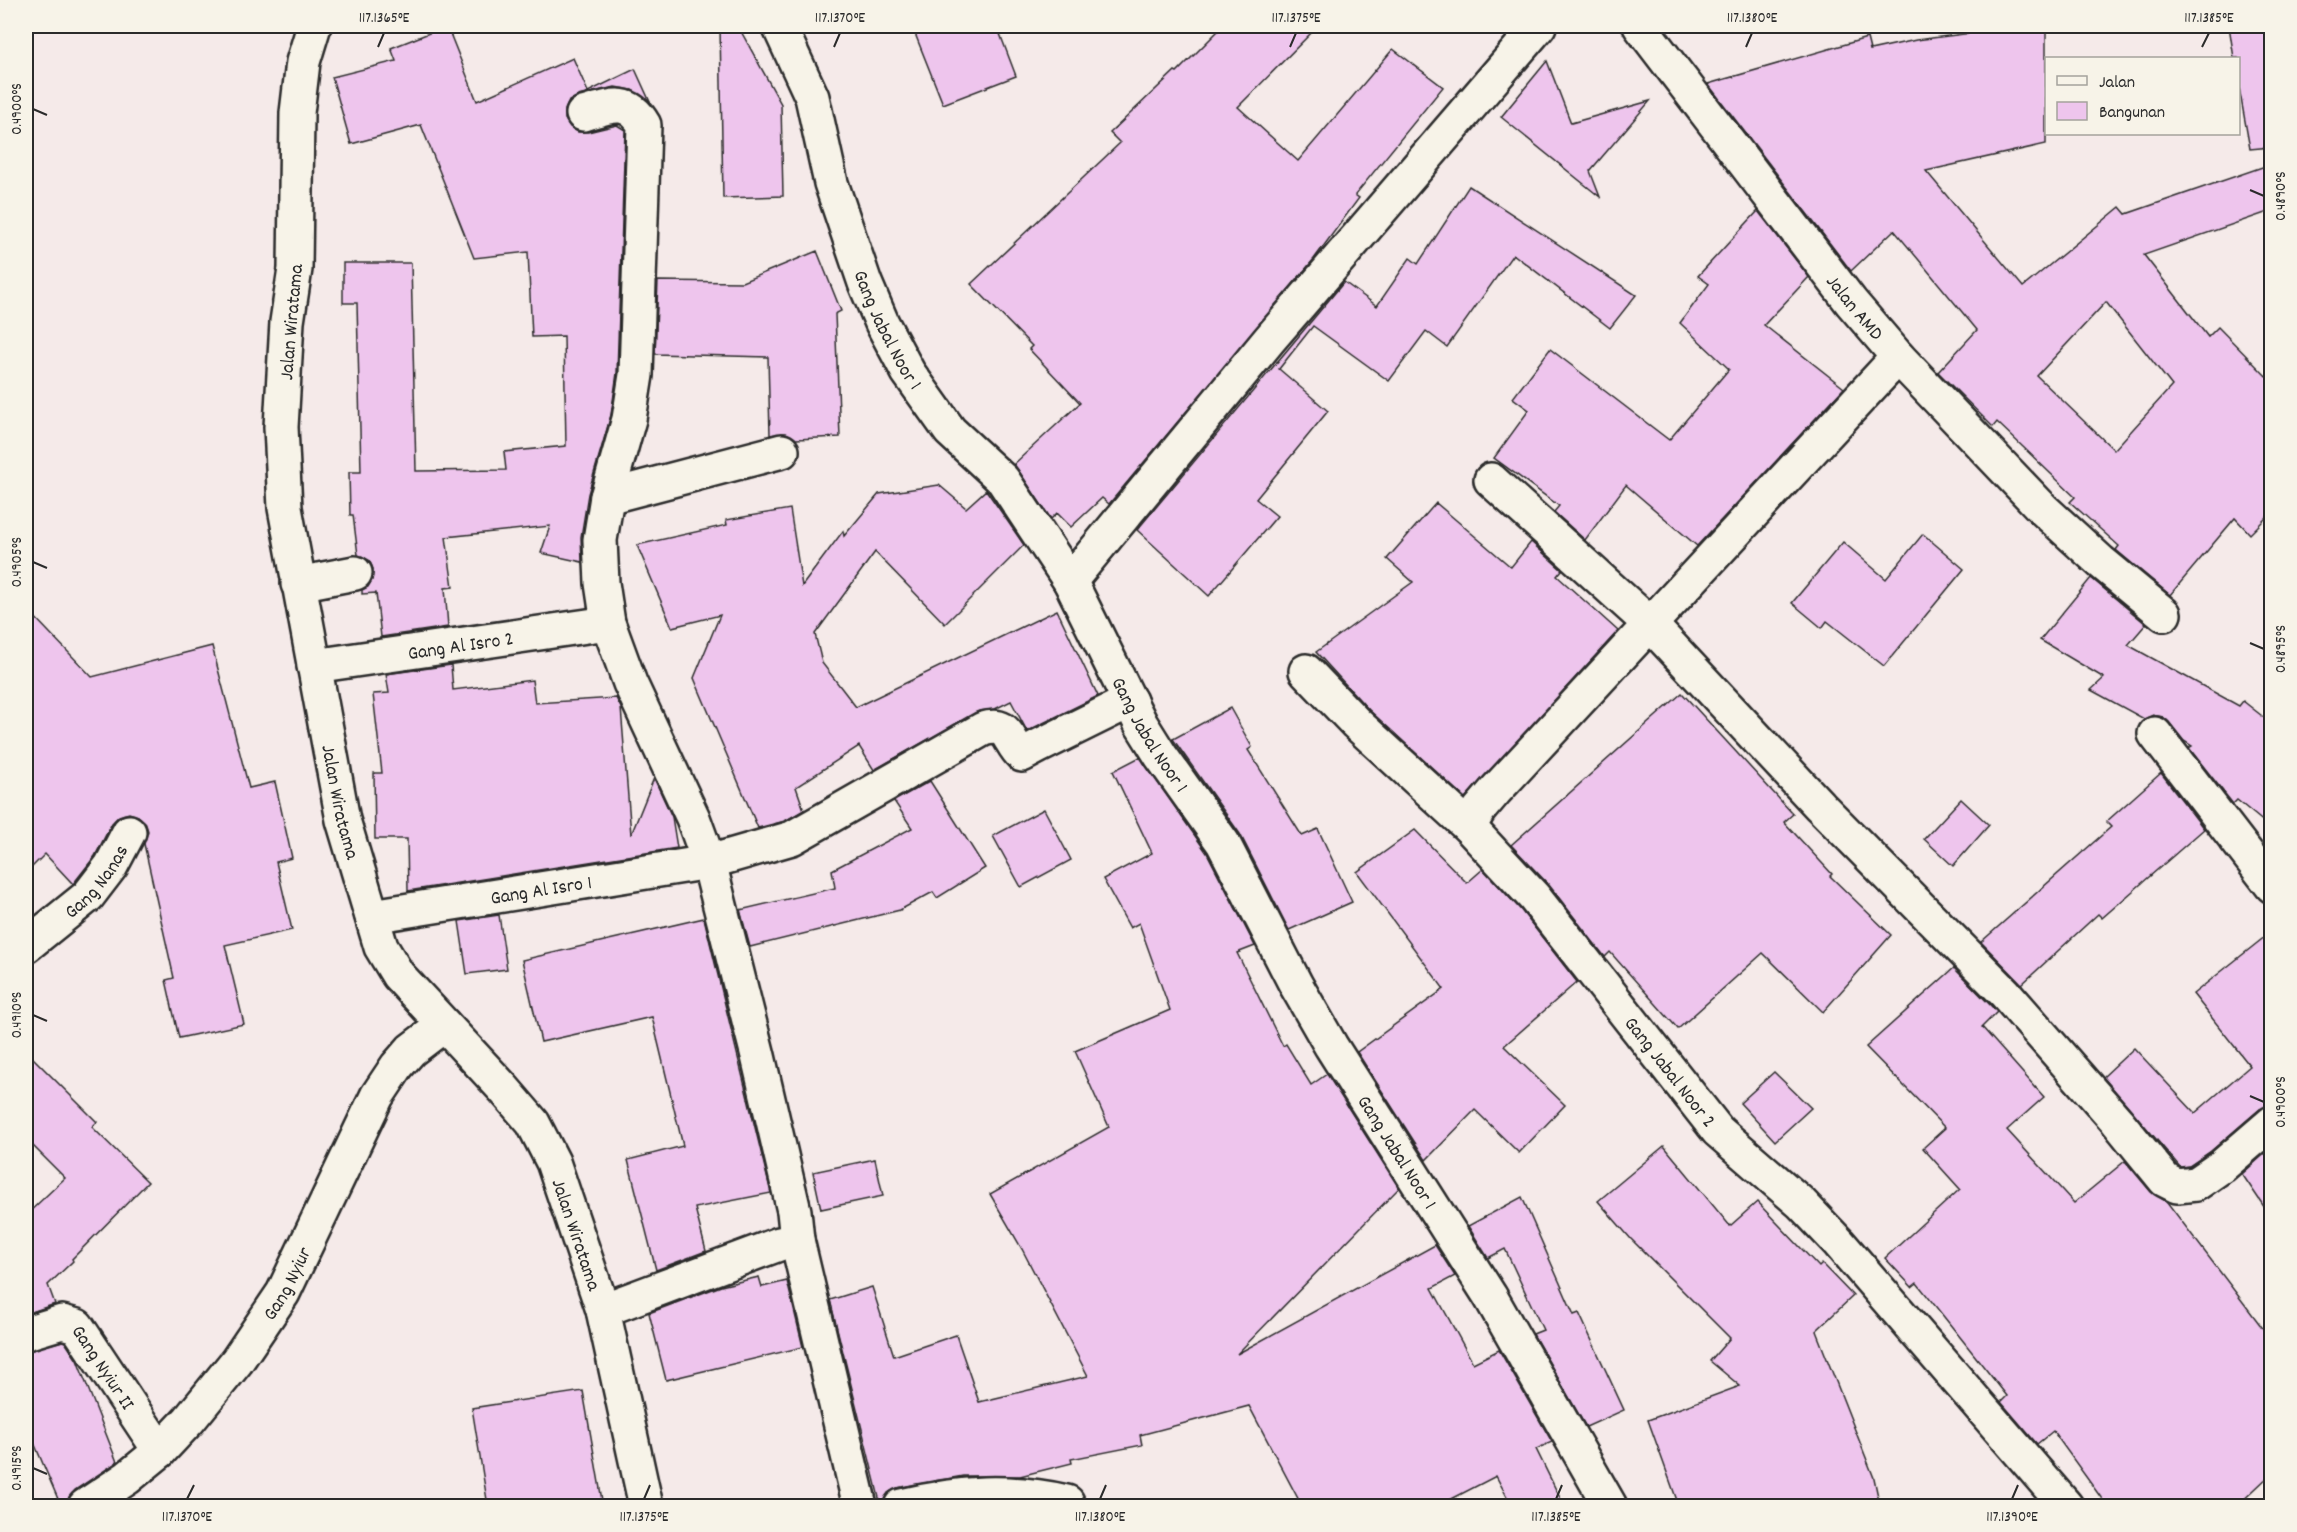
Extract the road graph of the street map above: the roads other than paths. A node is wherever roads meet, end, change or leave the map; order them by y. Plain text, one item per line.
1 (314, 26) edge
2 (779, 26) edge
3 (1539, 26) edge
4 (1640, 26) edge
5 (584, 114) dead end
6 (1898, 357) junction
7 (782, 452) dead end
8 (1491, 480) dead end
9 (607, 497) junction
10 (355, 573) dead end
11 (1070, 582) junction
12 (298, 584) junction
13 (2164, 614) dead end
14 (608, 623) junction
15 (1650, 624) junction
16 (314, 666) junction
17 (1306, 671) dead end
18 (1130, 701) junction
19 (2155, 734) dead end
20 (1469, 827) junction
21 (129, 832) dead end
22 (709, 862) junction
23 (2271, 886) edge
24 (372, 916) junction
25 (26, 946) edge
26 (444, 1025) junction
27 (2271, 1123) edge
28 (797, 1240) junction
29 (603, 1310) junction
30 (26, 1333) edge
31 (160, 1451) junction
32 (1067, 1502) dead end
33 (85, 1506) edge
34 (646, 1506) edge
35 (860, 1506) edge
36 (901, 1506) edge
37 (1610, 1506) edge
38 (2066, 1506) edge

1 - 12 street, Jalan Wiratama
2 - 11 street, Gang Jabal Noor 1
3 - 11 street
4 - 6 street, Jalan AMD
5 - 9 street
6 - 13 street, Jalan AMD
6 - 15 street
7 - 9 street
8 - 15 street
9 - 14 street
10 - 12 street
11 - 18 street, Gang Jabal Noor 1
12 - 16 street, Jalan Wiratama
14 - 16 street, Gang Al Isro 2
14 - 22 street
15 - 20 street
15 - 27 street
16 - 24 street, Jalan Wiratama
17 - 20 street, Gang Jabal Noor 2
18 - 22 street, Gang Al Isro 1
18 - 37 street, Gang Jabal Noor 1
19 - 23 street
20 - 38 street, Gang Jabal Noor 2
21 - 25 street, Gang Nanas
22 - 24 street, Gang Al Isro 1
22 - 28 street
24 - 26 street, Jalan Wiratama
26 - 29 street, Jalan Wiratama
26 - 31 street, Gang Nyiur
28 - 29 street
28 - 35 street
29 - 34 street, Jalan Wiratama
30 - 31 street, Gang Nyiur II
31 - 33 street, Gang Nyiur
32 - 36 street

